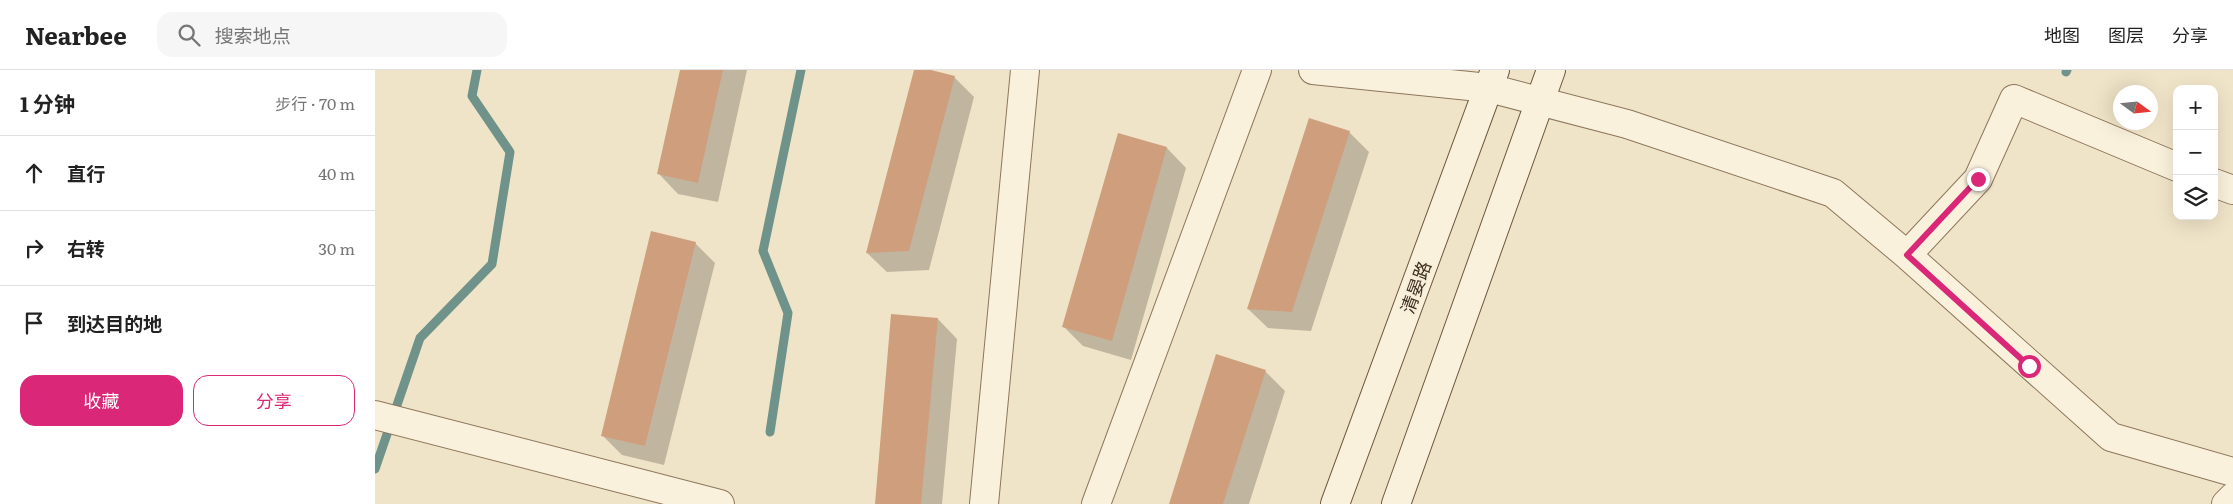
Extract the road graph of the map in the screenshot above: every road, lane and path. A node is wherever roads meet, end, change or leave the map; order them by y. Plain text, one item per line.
1 (1025, 70) edge
2 (1257, 70) edge
3 (1313, 70) edge
4 (1551, 70) edge
5 (1492, 79) edge
6 (1538, 102) junction
7 (2173, 165) edge
8 (2218, 184) edge
9 (2233, 190) edge
10 (1907, 255) junction
11 (375, 415) edge
12 (2233, 472) edge
13 (2233, 497) edge
14 (720, 504) edge
15 (984, 504) edge
16 (1096, 504) edge
17 (1335, 504) edge
18 (1396, 504) edge
19 (2226, 504) edge

1 - 15 street
2 - 16 street
3 - 5 street
4 - 6 street
5 - 6 street
5 - 17 street, 清晏路
6 - 10 street
6 - 18 street
7 - 10 street
8 - 9 street
10 - 12 street
11 - 14 street
13 - 19 street

